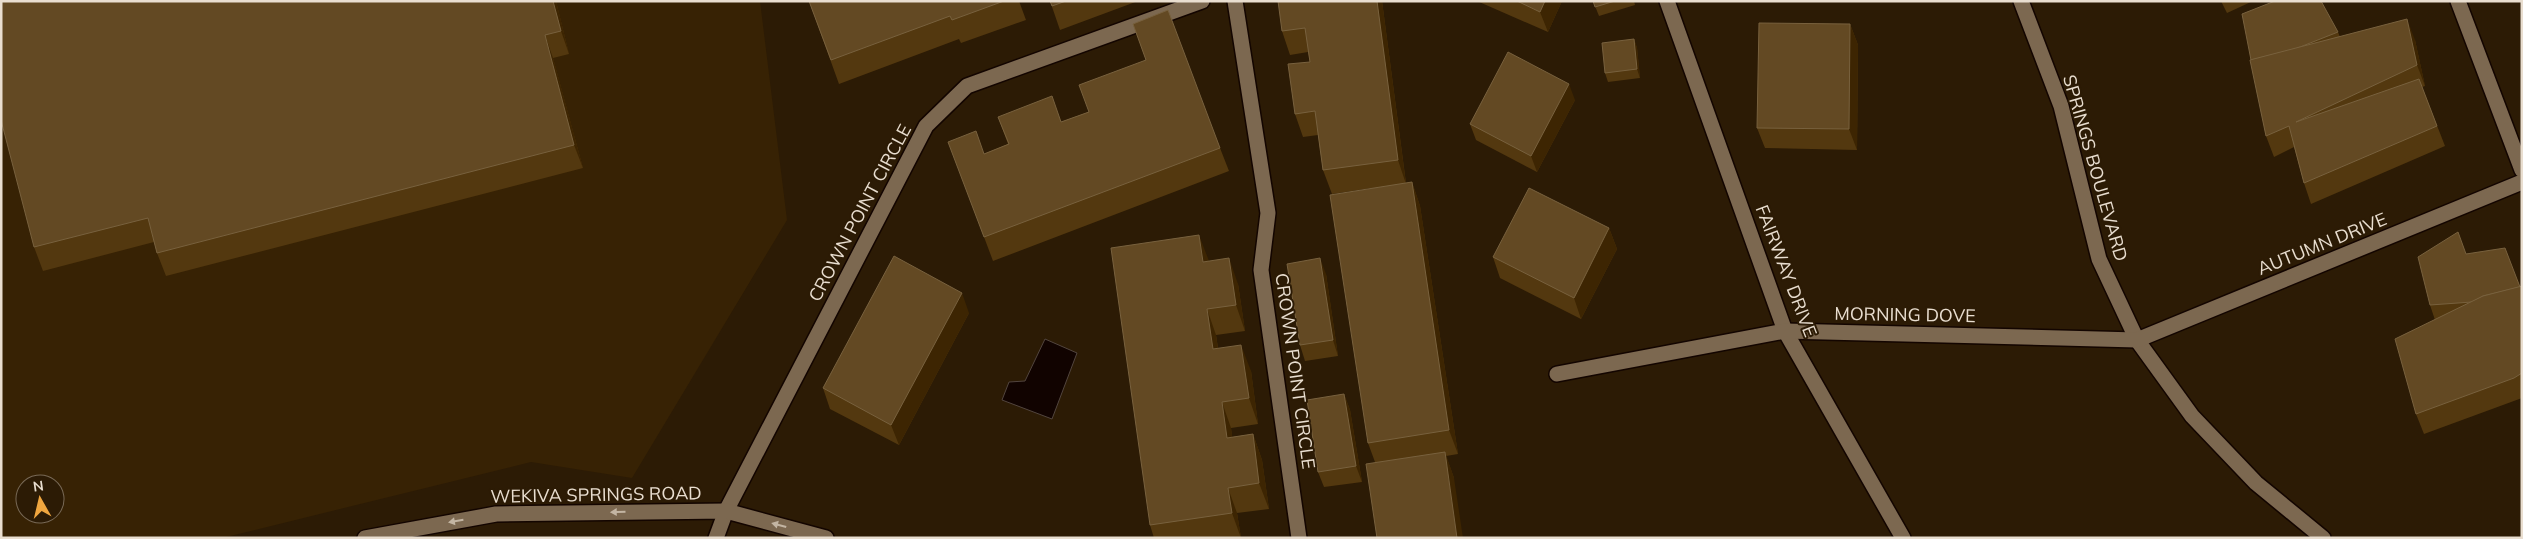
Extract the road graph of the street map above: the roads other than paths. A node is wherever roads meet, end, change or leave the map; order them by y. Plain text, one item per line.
1 (1202, 1) edge
2 (1235, 1) edge
3 (1667, 1) edge
4 (2021, 1) edge
5 (2458, 1) edge
6 (2522, 170) edge
7 (2522, 182) edge
8 (1785, 331) junction
9 (2137, 340) junction
10 (1557, 374) dead end
11 (726, 510) junction
12 (365, 538) edge
13 (716, 538) edge
14 (826, 538) edge
15 (1299, 538) edge
16 (1904, 538) edge
17 (2323, 538) edge

1 - 11 street, CROWN POINT CIRCLE
2 - 15 street, CROWN POINT CIRCLE
3 - 8 street, FAIRWAY DRIVE
4 - 9 street, SPRINGS BOULEVARD
5 - 6 street
7 - 9 street, AUTUMN DRIVE
8 - 9 street, MORNING DOVE
8 - 10 street, MORNING DOVE
8 - 16 street, FAIRWAY DRIVE
9 - 17 street, SPRINGS BOULEVARD
11 -> 12 street, WEKIVA SPRINGS ROAD
11 - 13 street, CROWN POINT CIRCLE
14 -> 11 street, WEKIVA SPRINGS ROAD

